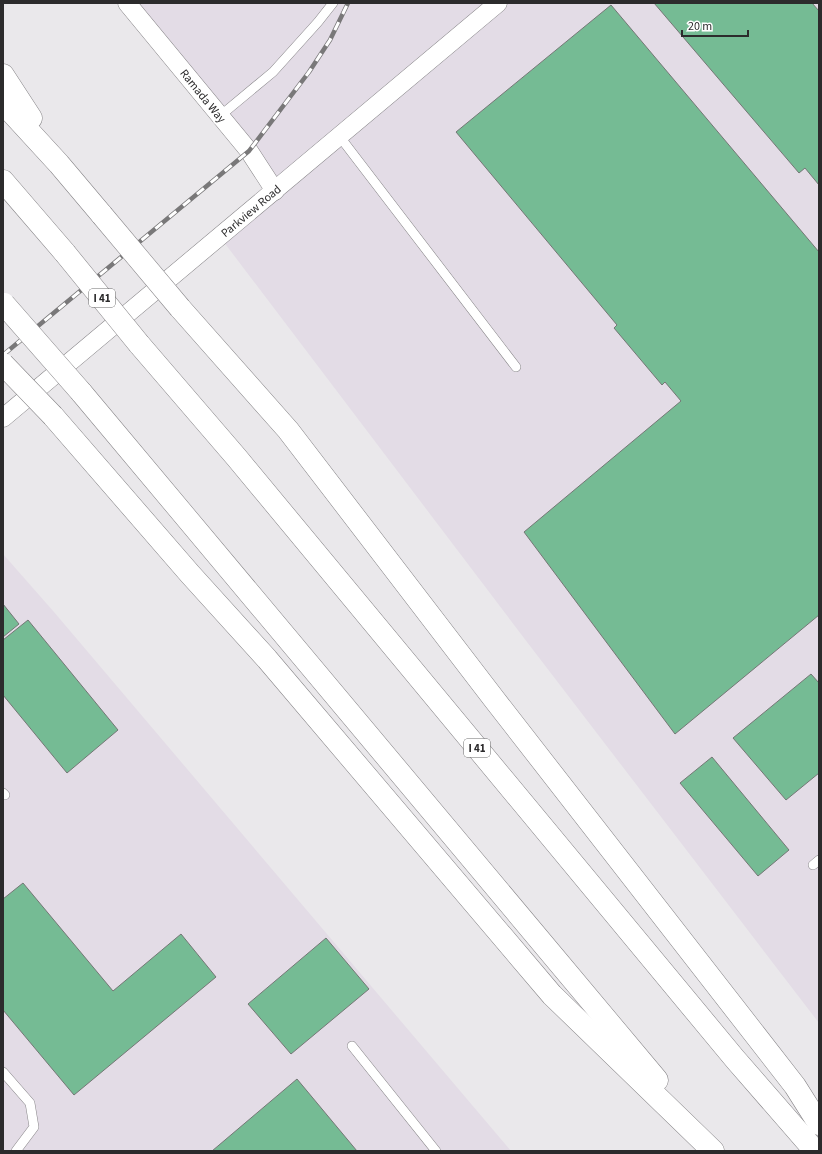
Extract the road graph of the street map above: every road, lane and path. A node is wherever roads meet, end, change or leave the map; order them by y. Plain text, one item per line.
1 (127, 3) edge
2 (333, 3) edge
3 (498, 3) edge
4 (3, 75) edge
5 (3, 102) edge
6 (220, 116) junction
7 (340, 137) junction
8 (59, 164) junction
9 (3, 181) edge
10 (275, 191) junction
11 (4, 304) edge
12 (3, 364) edge
13 (516, 367) dead end
14 (3, 418) edge
15 (352, 1046) dead end
16 (3, 1072) edge
17 (819, 1124) edge
18 (16, 1151) edge
19 (436, 1151) edge
20 (714, 1151) edge
21 (816, 1151) edge

1 - 6 street, Ramada Way
2 - 6 lane
3 - 7 street, Parkview Road
4 - 8 highway
5 - 8 highway
6 - 10 street, Ramada Way
7 - 10 street, Parkview Road
7 - 13 lane
8 - 17 highway, bridge
9 - 21 highway, I 41, bridge
10 - 14 street, Parkview Road
11 - 20 highway, bridge
12 - 20 highway, bridge
15 - 19 lane
16 - 18 lane

